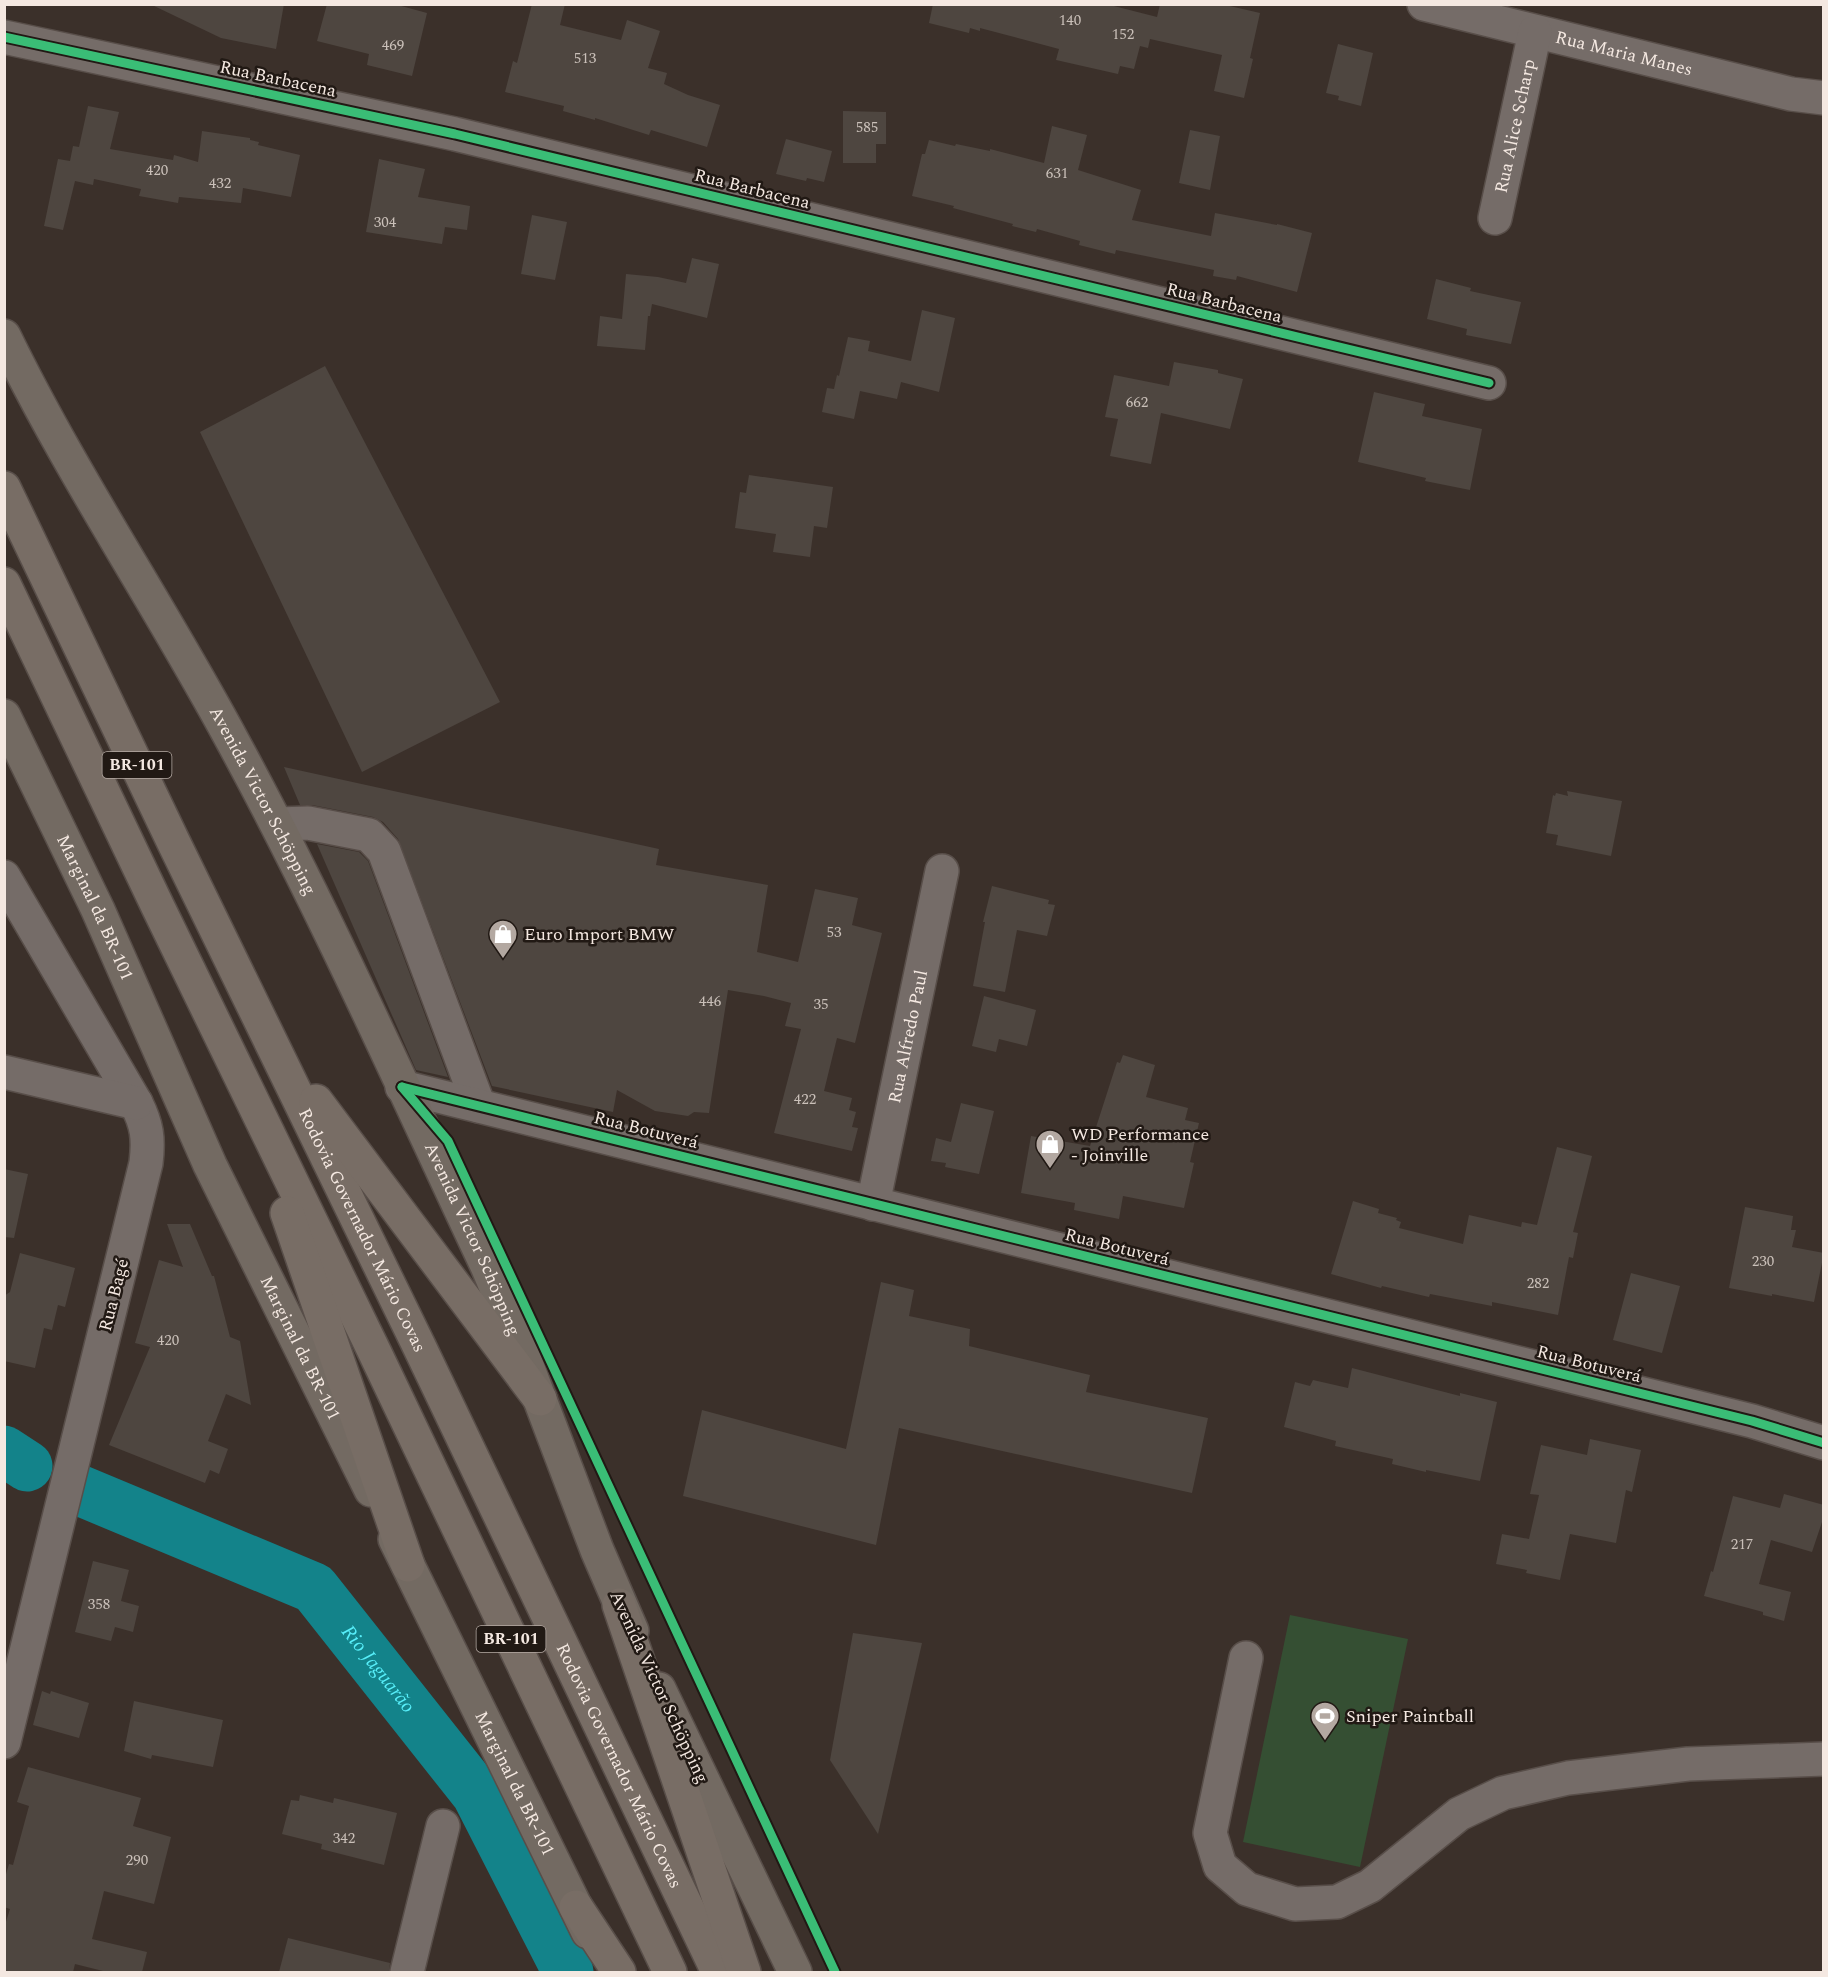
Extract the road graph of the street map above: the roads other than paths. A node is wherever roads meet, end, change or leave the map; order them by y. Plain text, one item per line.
1 (1424, 4) edge
2 (1534, 32) junction
3 (4, 37) edge
4 (1824, 98) edge
5 (1495, 218) dead end
6 (4, 336) edge
7 (1489, 383) dead end
8 (4, 488) edge
9 (4, 584) edge
10 (4, 716) edge
11 (278, 824) junction
12 (942, 871) dead end
13 (4, 878) edge
14 (271, 1041) junction
15 (4, 1072) edge
16 (240, 1075) junction
17 (402, 1087) junction
18 (136, 1103) junction
19 (479, 1106) junction
20 (873, 1204) junction
21 (540, 1399) junction
22 (1824, 1443) edge
23 (408, 1565) junction
24 (619, 1605) junction
25 (1246, 1658) dead end
26 (4, 1742) edge
27 (1824, 1759) edge
28 (443, 1826) dead end
29 (576, 1907) junction
30 (407, 1972) edge
31 (608, 1972) edge
32 (619, 1972) edge
33 (670, 1972) edge
34 (718, 1972) edge
35 (744, 1972) edge
36 (795, 1972) edge

1 - 2 street, Rua Maria Manes
2 - 4 street, Rua Maria Manes
2 - 5 street, Rua Alice Scharp
3 - 7 street, Rua Barbacena
6 - 11 main road, Avenida Victor Schöpping
8 - 14 highway, Rodovia Governador Mário Covas / BR-101
9 - 16 highway, BR-101
10 - 23 main road, Marginal da BR-101
11 - 17 main road, Avenida Victor Schöpping
11 - 19 street
12 - 20 street, Rua Alfredo Paul
13 - 18 street, Rua Bagé
14 - 21 highway
14 - 34 highway, Rodovia Governador Mário Covas / BR-101
15 - 18 street
16 - 23 highway
16 - 33 highway, BR-101
17 - 19 street, Rua Botuverá
17 - 21 main road, Avenida Victor Schöpping
18 - 26 street, Rua Bagé
19 - 20 street, Rua Botuverá
20 - 22 street, Rua Botuverá
21 - 24 main road, Avenida Victor Schöpping
23 - 29 main road, Marginal da BR-101
24 - 35 highway
24 - 36 main road, Avenida Victor Schöpping
25 - 27 street
28 - 30 street
29 - 31 main road, Marginal da BR-101
29 - 32 highway

